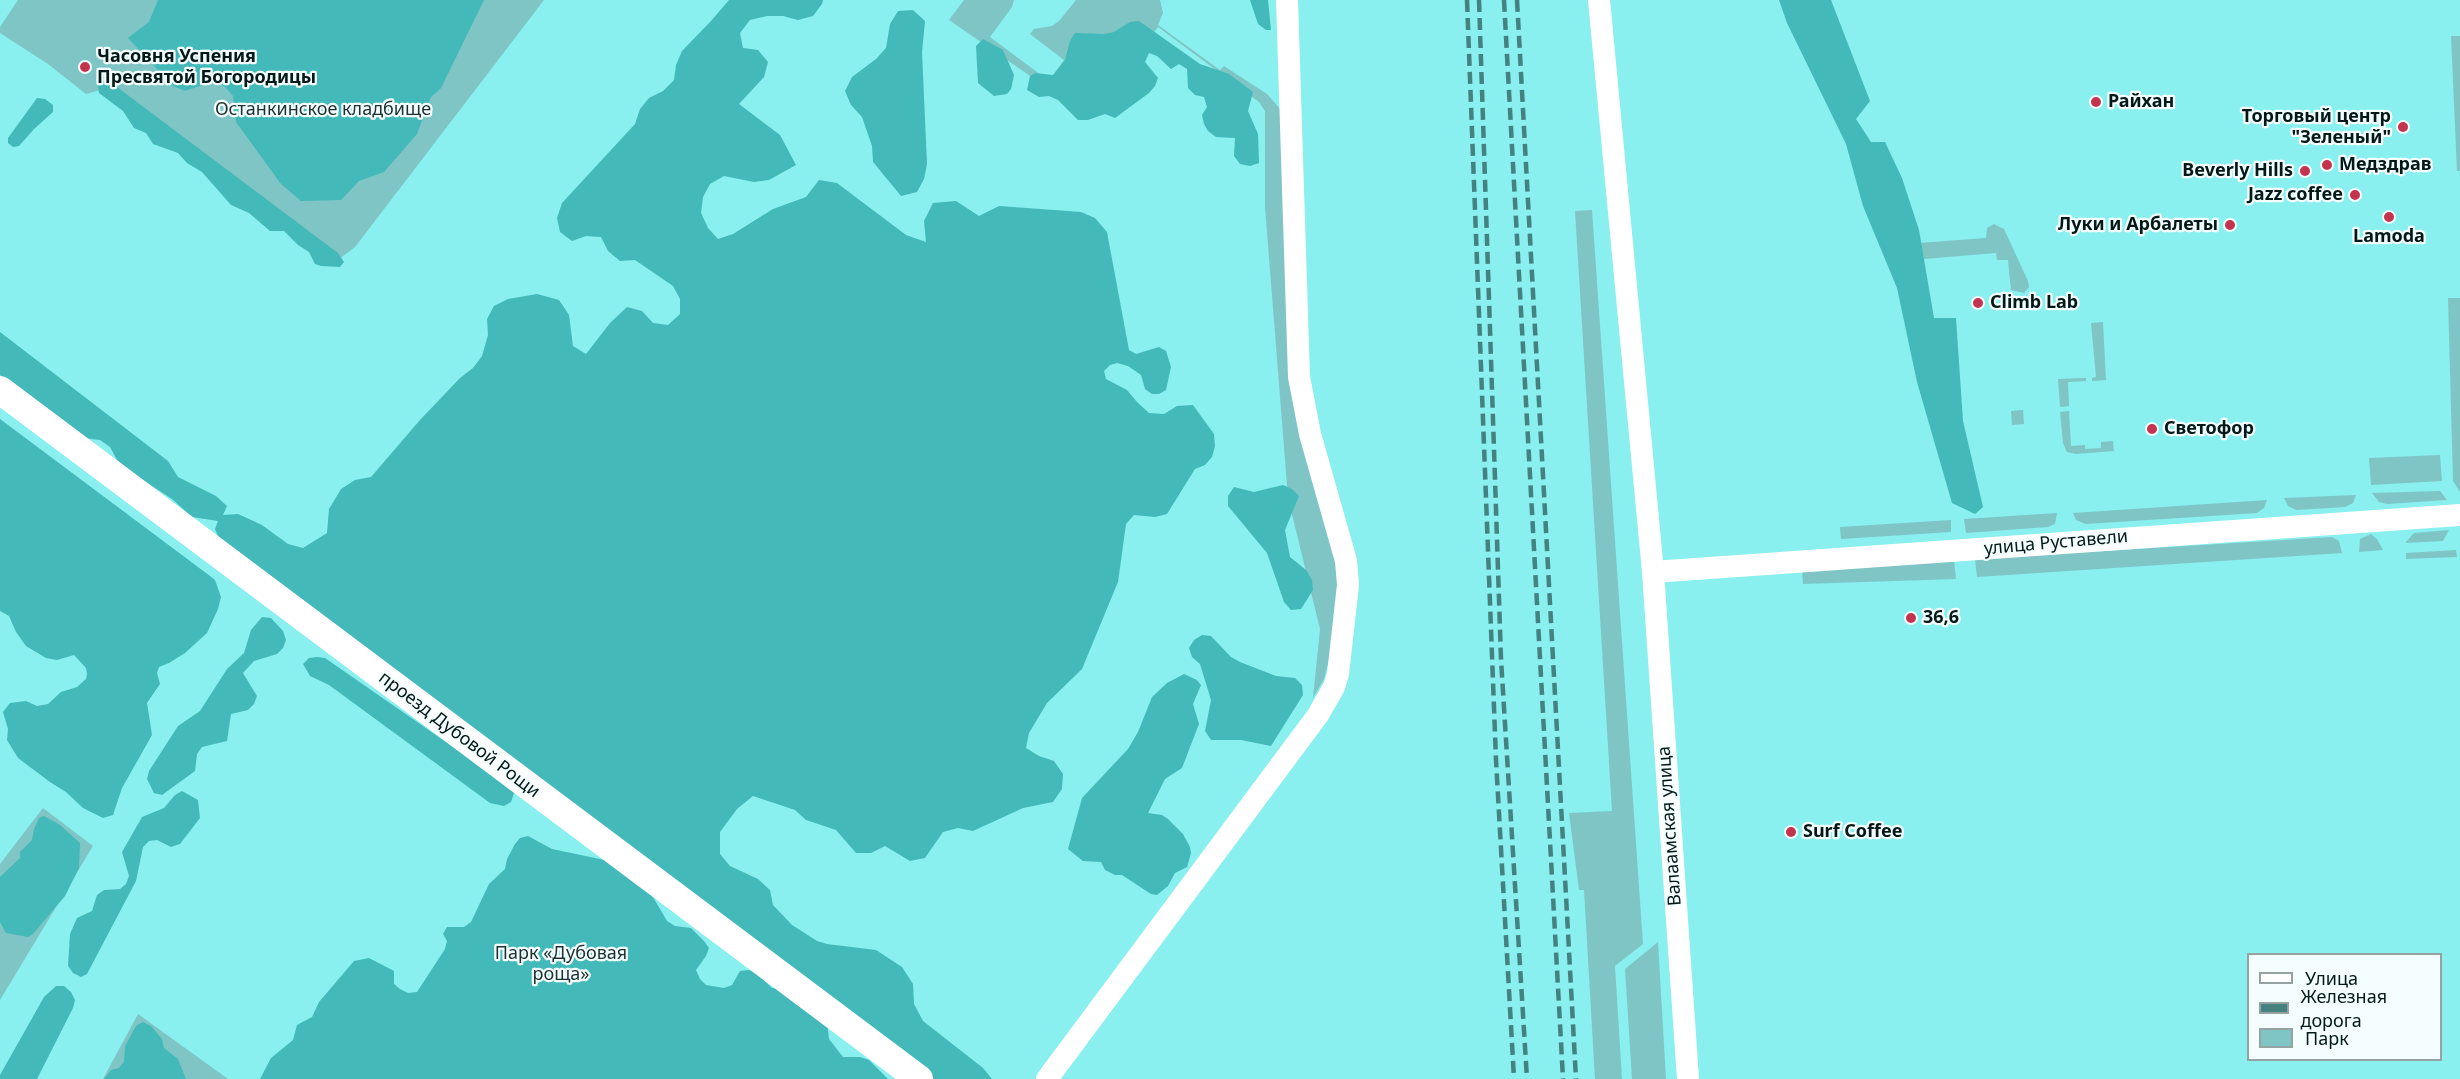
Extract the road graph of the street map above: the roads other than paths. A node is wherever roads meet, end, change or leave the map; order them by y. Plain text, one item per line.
1 (1287, 0) edge
2 (1599, 0) edge
3 (0, 390) edge
4 (2460, 515) edge
5 (1653, 572) junction
6 (919, 1079) edge
7 (1047, 1079) edge
8 (1688, 1079) edge

1 - 7 street
2 - 5 street, Валаамская улица
3 - 6 street, проезд Дубовой Рощи
4 - 5 street, улица Руставели
5 - 8 street, Валаамская улица

